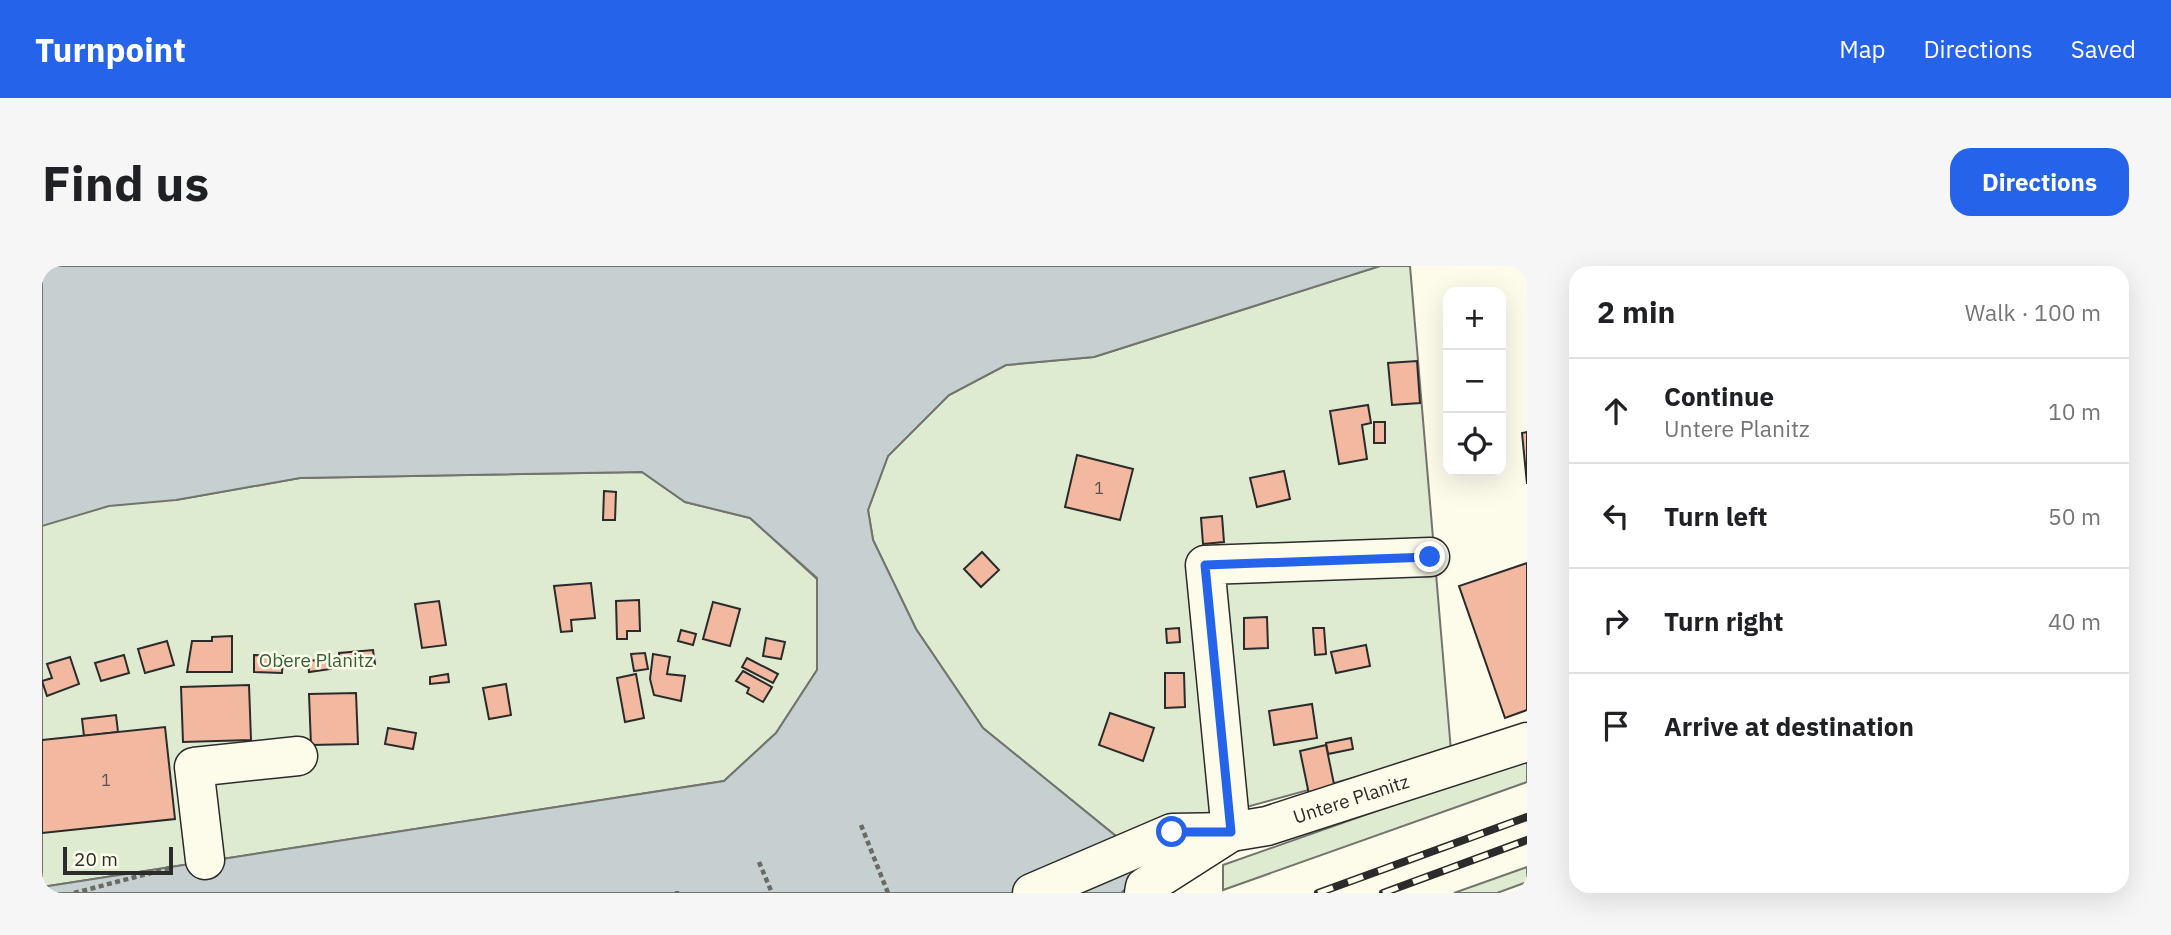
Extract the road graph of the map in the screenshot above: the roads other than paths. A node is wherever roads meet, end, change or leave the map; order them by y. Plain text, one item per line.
1 (1430, 557) dead end
2 (1527, 741) edge
3 (298, 756) dead end
4 (1231, 832) junction
5 (190, 864) road end
6 (1032, 893) edge
7 (1144, 893) edge

1 - 4 lane
2 - 4 lane, Untere Planitz
3 - 5 lane
4 - 6 lane, Untere Planitz
4 - 7 lane

